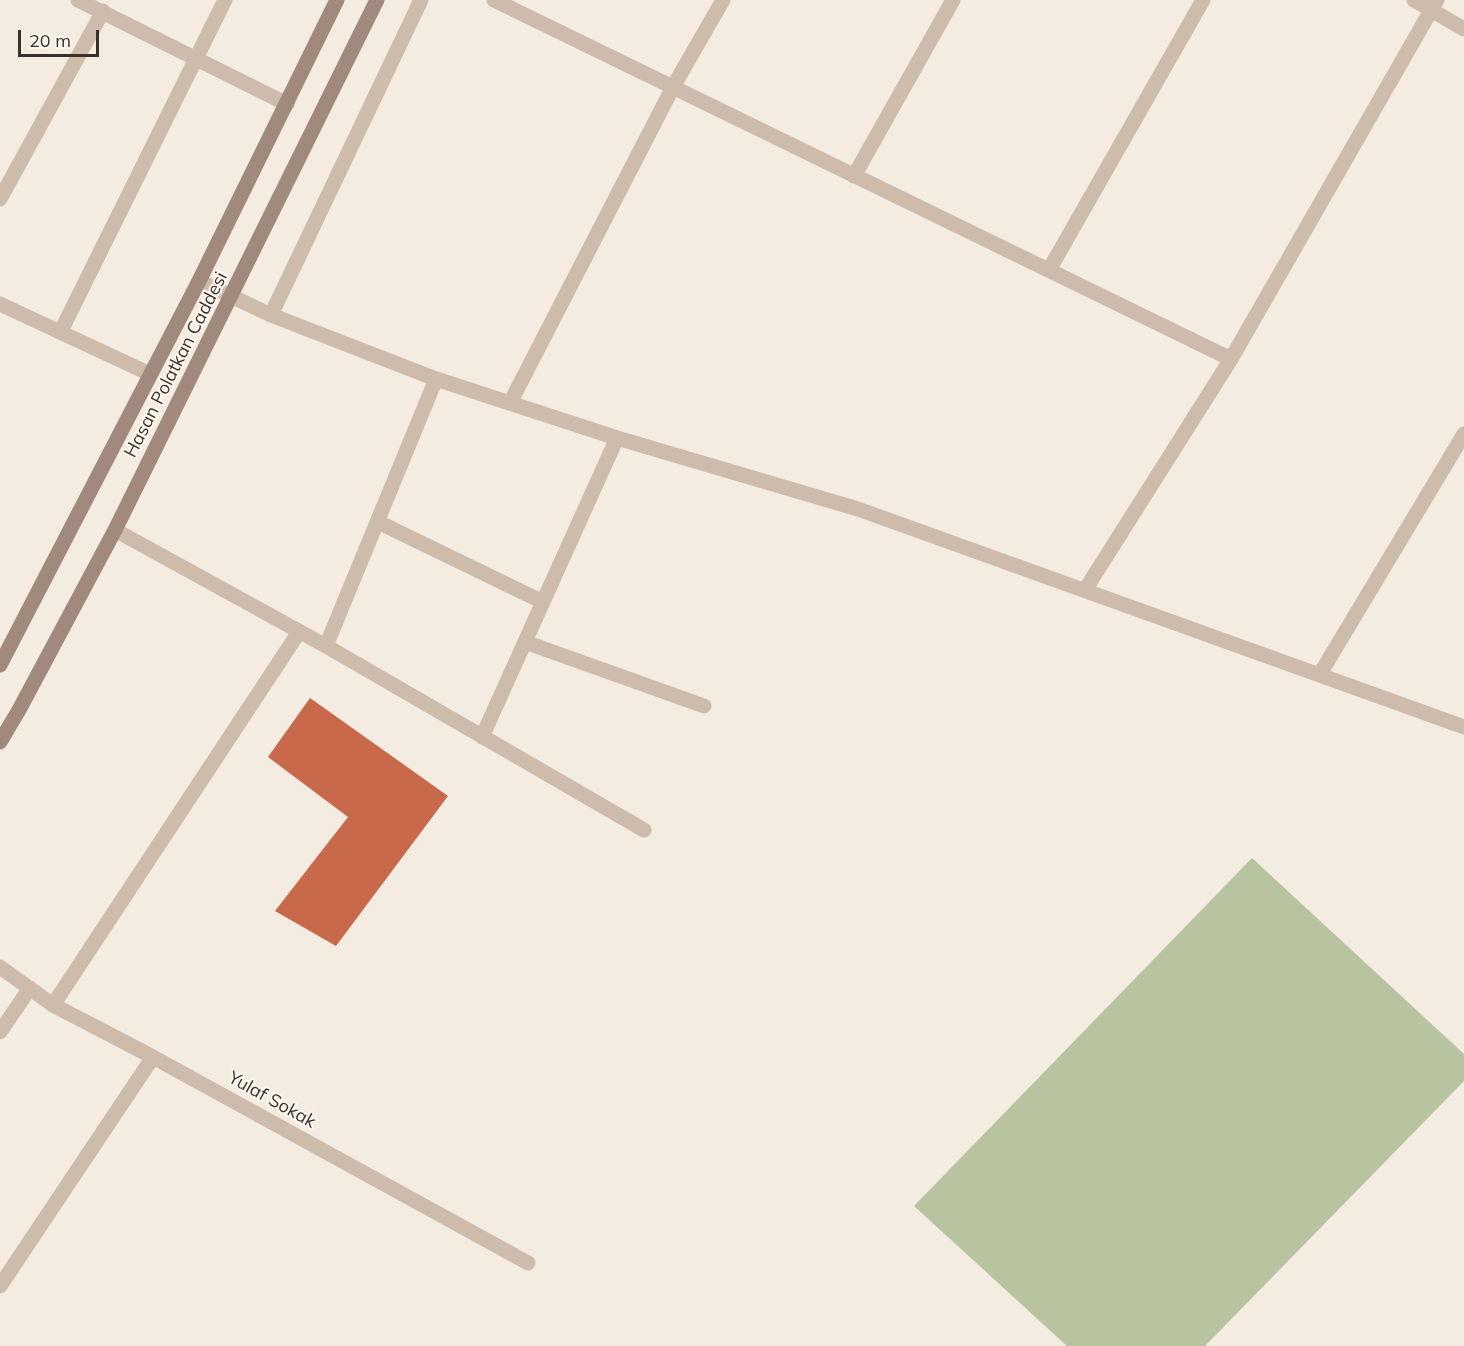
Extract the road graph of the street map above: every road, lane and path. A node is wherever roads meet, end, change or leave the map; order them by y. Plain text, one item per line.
1 (78, 0) edge
2 (225, 0) edge
3 (338, 0) edge
4 (377, 0) edge
5 (421, 0) edge
6 (494, 0) edge
7 (723, 0) edge
8 (953, 0) edge
9 (1203, 0) edge
10 (1414, 0) edge
11 (1434, 5) edge
12 (103, 11) junction
13 (1464, 29) edge
14 (196, 59) junction
15 (673, 87) junction
16 (287, 104) junction
17 (854, 176) junction
18 (0, 199) edge
19 (1049, 270) junction
20 (200, 281) junction
21 (231, 297) junction
22 (0, 304) edge
23 (271, 315) junction
24 (61, 331) junction
25 (1230, 359) junction
26 (150, 374) junction
27 (436, 379) junction
28 (510, 403) junction
29 (1464, 434) edge
30 (617, 438) junction
31 (378, 522) junction
32 (115, 530) junction
33 (1085, 590) junction
34 (543, 602) junction
35 (299, 632) junction
36 (525, 642) junction
37 (326, 646) junction
38 (0, 664) edge
39 (1320, 674) junction
40 (704, 706) dead end
41 (1464, 727) edge
42 (482, 736) junction
43 (0, 742) edge
44 (644, 830) dead end
45 (0, 967) edge
46 (30, 988) junction
47 (53, 1005) junction
48 (0, 1032) edge
49 (153, 1057) junction
50 (528, 1263) dead end
51 (0, 1286) edge

1 - 12 street
2 - 14 street
3 - 16 main road, Hasan Polatkan Caddesi
4 - 21 main road, Hasan Polatkan Caddesi
5 - 23 street
6 - 15 street
7 - 15 street
8 - 17 street
9 - 19 street
10 - 11 street
11 - 13 street
11 - 25 street
12 - 14 street
12 - 18 street
14 - 16 street
14 - 24 street
15 - 17 street
15 - 28 street
16 - 20 main road, Hasan Polatkan Caddesi
17 - 19 street
19 - 25 street
20 - 21 street
20 - 26 main road, Hasan Polatkan Caddesi
21 - 23 street
21 - 32 main road, Hasan Polatkan Caddesi
22 - 24 street
23 - 27 street
24 - 26 street
25 - 33 street
26 - 38 main road, Hasan Polatkan Caddesi
27 - 28 street
27 - 31 street
28 - 30 street
29 - 39 street
30 - 33 street
30 - 34 street
31 - 34 street
31 - 37 street
32 - 35 street
32 - 43 main road, Hasan Polatkan Caddesi
33 - 39 street
34 - 36 street
35 - 37 street
35 - 47 street
36 - 40 street
36 - 42 street
37 - 42 street
39 - 41 street
42 - 44 street
45 - 46 street, Yulaf Sokak
46 - 47 street, Yulaf Sokak
46 - 48 street
47 - 49 street, Yulaf Sokak
49 - 50 street, Yulaf Sokak
49 - 51 street

